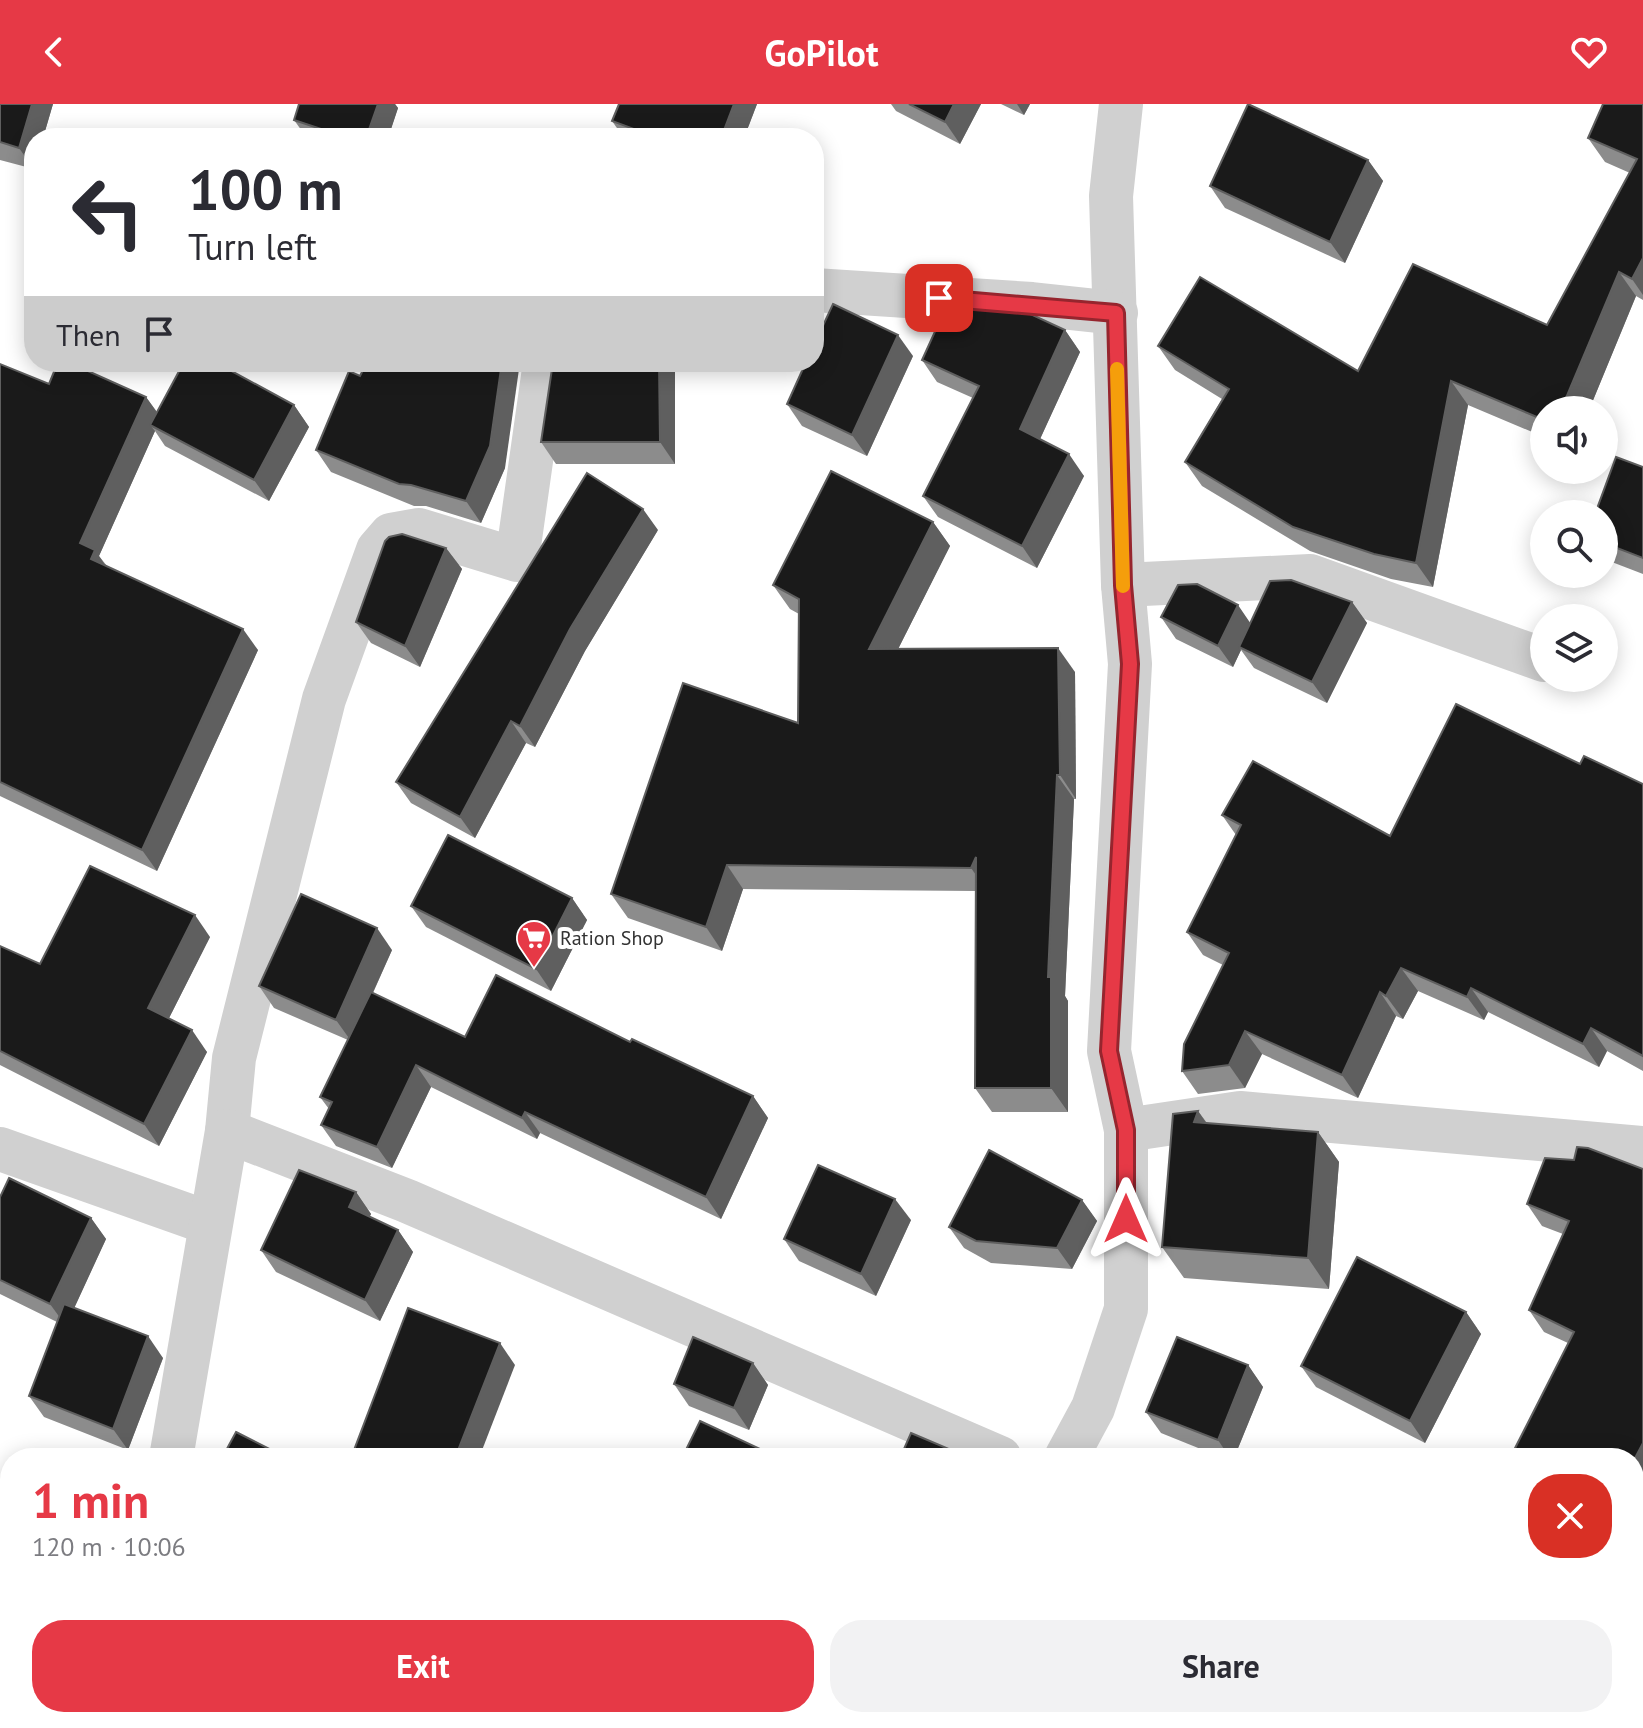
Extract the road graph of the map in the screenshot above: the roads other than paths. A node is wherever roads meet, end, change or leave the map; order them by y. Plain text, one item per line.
1 (1121, 104) edge
2 (824, 291) edge
3 (1116, 313) junction
4 (544, 372) edge
5 (1123, 585) junction
6 (1530, 655) edge
7 (1126, 1130) junction
8 (227, 1131) junction
9 (1643, 1148) edge
10 (0, 1149) edge
11 (209, 1223) junction
12 (173, 1448) edge
13 (977, 1448) edge
14 (1071, 1448) edge

1 - 3 street
2 - 3 street
3 - 5 street
4 - 8 street
5 - 6 street
5 - 7 street
7 - 9 street
7 - 14 street
8 - 11 street
8 - 13 street
10 - 11 street
11 - 12 street

